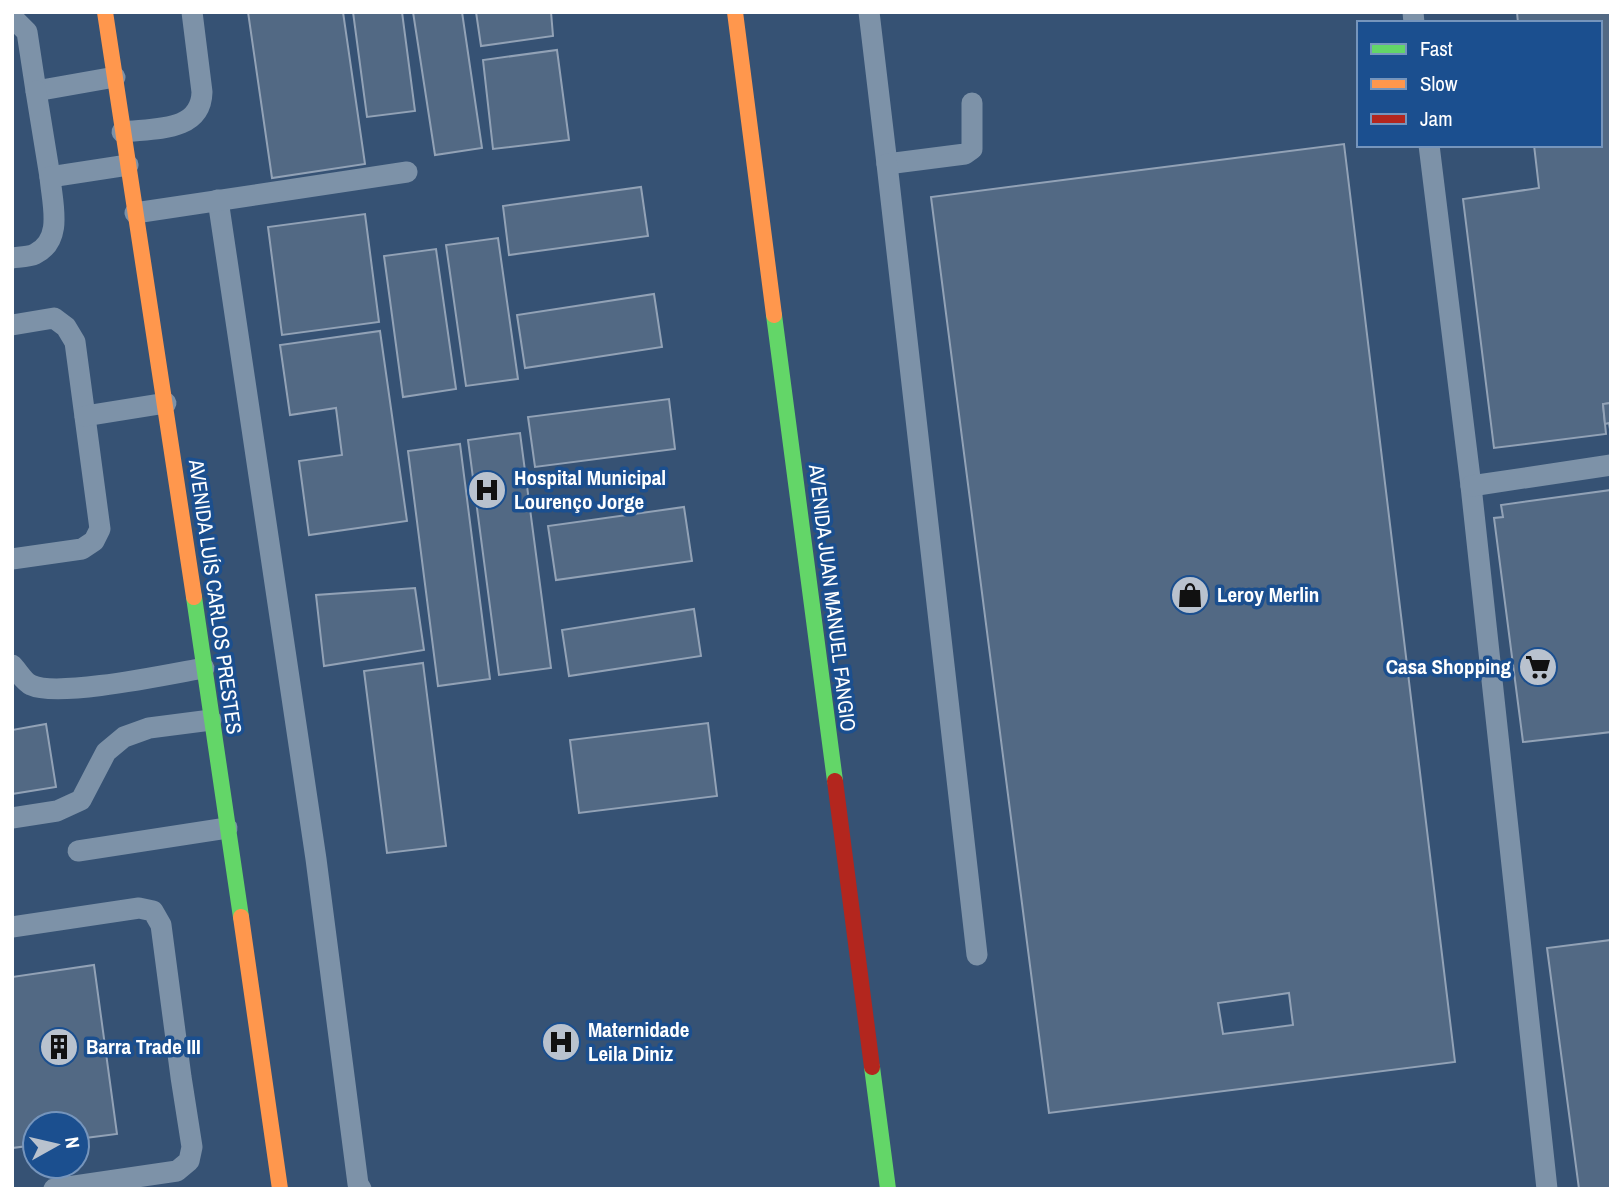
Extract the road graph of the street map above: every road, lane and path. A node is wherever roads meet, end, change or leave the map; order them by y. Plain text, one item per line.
1 (105, 12) edge
2 (192, 12) edge
3 (736, 12) edge
4 (869, 12) edge
5 (12, 17) edge
6 (115, 77) junction
7 (36, 91) junction
8 (972, 103) dead end
9 (122, 132) junction
10 (1429, 147) edge
11 (887, 164) junction
12 (128, 165) junction
13 (407, 172) dead end
14 (50, 177) junction
15 (218, 200) junction
16 (135, 213) junction
17 (12, 258) edge
18 (12, 325) edge
19 (166, 403) junction
20 (85, 416) junction
21 (1611, 465) edge
22 (1471, 486) junction
23 (12, 559) edge
24 (12, 666) edge
25 (204, 668) junction
26 (211, 720) junction
27 (12, 818) edge
28 (227, 828) junction
29 (78, 852) dead end
30 (12, 927) edge
31 (977, 955) dead end
32 (54, 1189) edge
33 (280, 1189) edge
34 (361, 1189) edge
35 (888, 1189) edge
36 (1547, 1189) edge

1 - 6 street, AVENIDA LUÍS CARLOS PRESTES
2 - 9 lane
3 - 35 street, AVENIDA JUAN MANUEL FANGIO
4 - 11 lane
5 - 7 lane
6 - 7 lane
6 - 9 street, AVENIDA LUÍS CARLOS PRESTES
7 - 14 lane
8 - 11 lane
9 - 12 street, AVENIDA LUÍS CARLOS PRESTES
10 - 22 lane
11 - 31 lane
12 - 14 lane
12 - 16 street, AVENIDA LUÍS CARLOS PRESTES
13 - 15 lane
14 - 17 lane
15 - 16 lane
15 - 34 lane
16 - 19 street, AVENIDA LUÍS CARLOS PRESTES
18 - 20 lane
19 - 20 lane
19 - 25 street, AVENIDA LUÍS CARLOS PRESTES
20 - 23 lane
21 - 22 lane
22 - 36 lane
24 - 25 lane
25 - 26 street, AVENIDA LUÍS CARLOS PRESTES
26 - 27 lane
26 - 28 street, AVENIDA LUÍS CARLOS PRESTES
28 - 29 lane
28 - 33 street, AVENIDA LUÍS CARLOS PRESTES
30 - 32 lane

